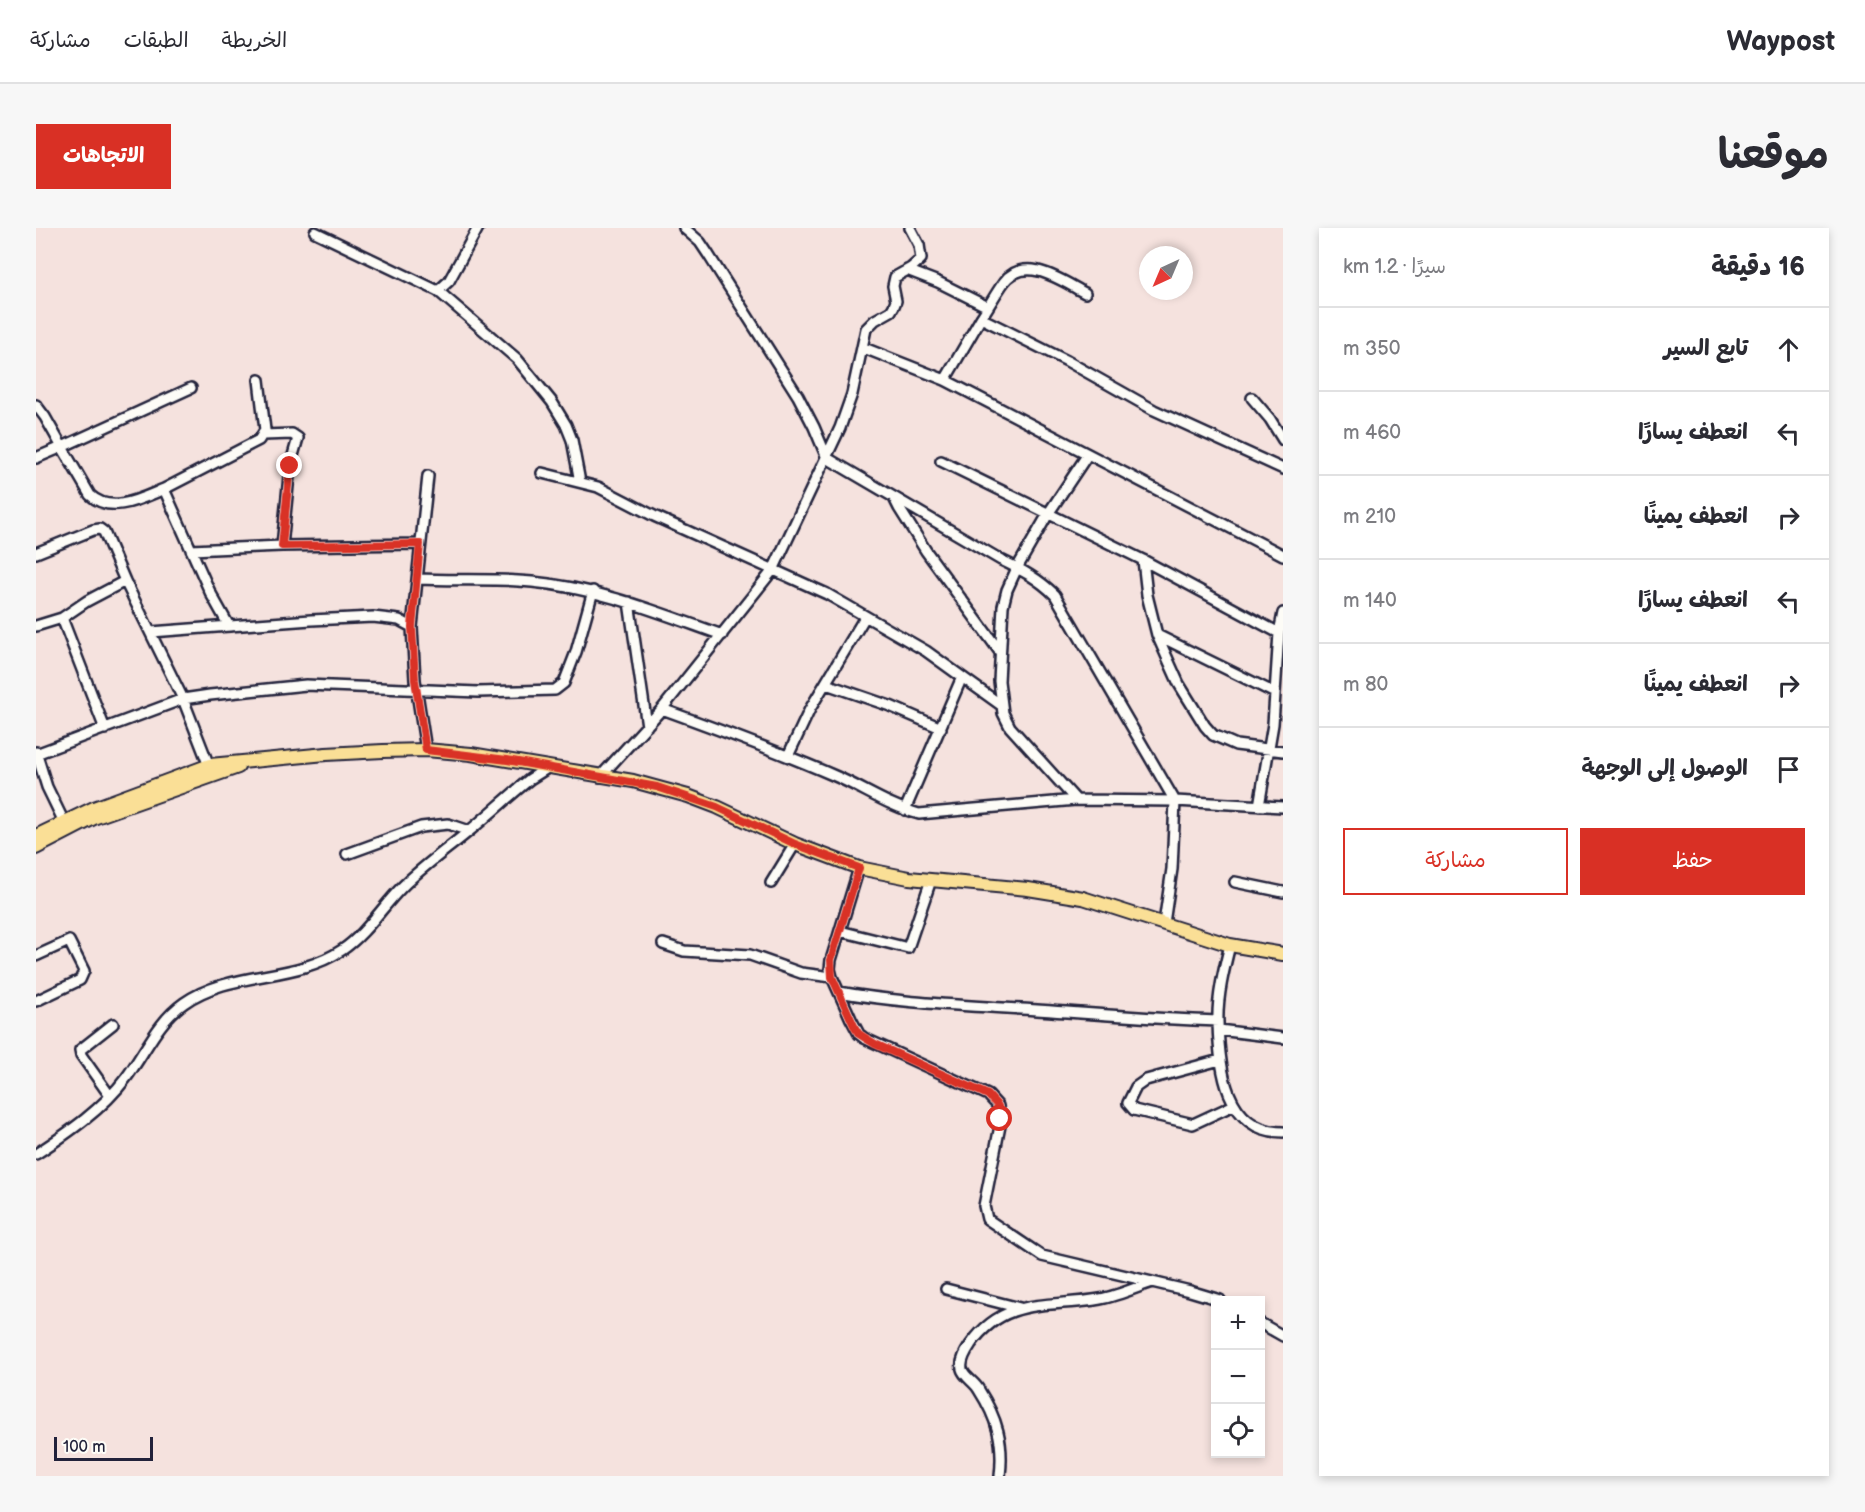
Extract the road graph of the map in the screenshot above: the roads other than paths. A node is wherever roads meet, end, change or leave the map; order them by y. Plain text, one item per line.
1 (478, 228) edge
2 (684, 228) edge
3 (910, 228) edge
4 (315, 232) dead end
5 (907, 270) junction
6 (438, 291) junction
7 (1085, 293) dead end
8 (988, 307) junction
9 (981, 318) junction
10 (864, 348) junction
11 (259, 380) dead end
12 (945, 380) junction
13 (191, 388) dead end
14 (1252, 398) dead end
15 (36, 405) edge
16 (263, 435) junction
17 (1283, 440) edge
18 (62, 447) junction
19 (1088, 454) junction
20 (36, 458) edge
21 (827, 458) junction
22 (941, 461) dead end
23 (1283, 469) edge
24 (542, 473) dead end
25 (428, 476) dead end
26 (580, 482) junction
27 (164, 489) junction
28 (894, 498) junction
29 (1048, 514) junction
30 (420, 544) junction
31 (282, 546) junction
32 (191, 550) junction
33 (36, 553) edge
34 (1283, 555) edge
35 (1143, 560) junction
36 (1017, 568) junction
37 (773, 570) junction
38 (418, 579) junction
39 (125, 581) junction
40 (593, 591) junction
41 (629, 602) junction
42 (1283, 613) edge
43 (865, 617) junction
44 (62, 618) junction
45 (36, 626) edge
46 (229, 626) junction
47 (412, 627) junction
48 (151, 632) junction
49 (1279, 633) junction
50 (722, 635) junction
51 (1157, 635) junction
52 (1000, 652) junction
53 (962, 677) junction
54 (826, 684) junction
55 (416, 690) junction
56 (1275, 693) junction
57 (183, 699) junction
58 (1001, 705) junction
59 (662, 709) junction
60 (647, 726) junction
61 (941, 728) junction
62 (105, 729) junction
63 (426, 750) junction
64 (1269, 750) junction
65 (1283, 751) edge
66 (36, 753) edge
67 (788, 756) junction
68 (549, 766) junction
69 (211, 771) junction
70 (600, 777) junction
71 (1076, 800) junction
72 (1175, 801) junction
73 (1259, 806) junction
74 (1283, 807) edge
75 (905, 810) junction
76 (64, 822) junction
77 (470, 831) junction
78 (36, 836) edge
79 (795, 844) junction
80 (36, 848) edge
81 (347, 854) dead end
82 (859, 868) junction
83 (931, 880) junction
84 (1235, 882) dead end
85 (771, 884) dead end
86 (1283, 892) edge
87 (1164, 923) junction
88 (840, 931) junction
89 (663, 944) dead end
90 (1230, 945) junction
91 (1283, 954) edge
92 (36, 956) edge
93 (832, 977) junction
94 (839, 992) junction
95 (36, 1001) edge
96 (113, 1024) dead end
97 (1218, 1026) junction
98 (1283, 1038) edge
99 (1220, 1060) junction
100 (110, 1096) junction
101 (1234, 1105) junction
102 (1283, 1131) edge
103 (36, 1154) edge
104 (1152, 1282) junction
105 (945, 1289) dead end
106 (1211, 1297) edge
107 (1022, 1309) junction
108 (1265, 1326) edge
109 (1283, 1336) edge
110 (1000, 1476) edge

1 - 6 street
2 - 21 street
3 - 5 street
4 - 6 street
5 - 8 street
5 - 10 street
6 - 26 street
7 - 8 street
8 - 9 street
9 - 12 street
9 - 23 street
10 - 12 street
10 - 21 street
11 - 16 street
12 - 19 street
13 - 18 street
14 - 17 street
15 - 18 street
16 - 27 street
16 - 31 street
18 - 20 street
18 - 27 street
19 - 29 street
19 - 34 street
21 - 28 street
21 - 37 street
22 - 29 street
24 - 26 street
25 - 30 street
26 - 37 street
27 - 32 street
28 - 36 street
28 - 52 street
29 - 35 street
29 - 36 street
30 - 31 street
30 - 38 street
31 - 32 street
32 - 46 street
33 - 39 street
35 - 49 street
35 - 51 street
36 - 52 street
36 - 72 street
37 - 43 street
37 - 50 street
38 - 40 street
38 - 47 street
39 - 44 street
39 - 48 street
40 - 41 street
40 - 55 street
41 - 50 street
41 - 60 street
42 - 49 street
43 - 53 street
43 - 54 street
44 - 45 street
44 - 62 street
46 - 47 street
46 - 48 street
47 - 55 street
48 - 57 street
49 - 56 street
50 - 59 street
51 - 56 street
51 - 64 street
52 - 58 street
53 - 58 street
53 - 61 street
54 - 61 street
54 - 67 street
55 - 57 street
55 - 63 street
56 - 64 street
57 - 62 street
57 - 69 street
58 - 71 street
59 - 60 street
59 - 67 street
60 - 70 street
61 - 75 street
62 - 66 street
63 - 68 main road
63 - 69 main road
64 - 65 street
64 - 73 street
66 - 76 street
67 - 75 street
68 - 70 main road
68 - 77 street
69 - 76 main road
69 - 80 main road
70 - 79 main road
71 - 72 street
71 - 75 street
72 - 73 street
72 - 87 street
73 - 74 street
76 - 78 main road
77 - 81 street
77 - 100 street
79 - 82 main road
79 - 85 street
82 - 83 main road
82 - 88 street
83 - 87 main road
83 - 88 street
84 - 86 street
87 - 90 main road
88 - 93 street
89 - 93 street
90 - 91 main road
90 - 97 street
92 - 95 street
93 - 94 street
94 - 97 street
94 - 104 street
96 - 100 street
97 - 98 street
97 - 99 street
99 - 101 street
99 - 101 street
100 - 103 street
101 - 102 street
104 - 106 street
104 - 107 street
105 - 107 street
107 - 110 street
108 - 109 street

